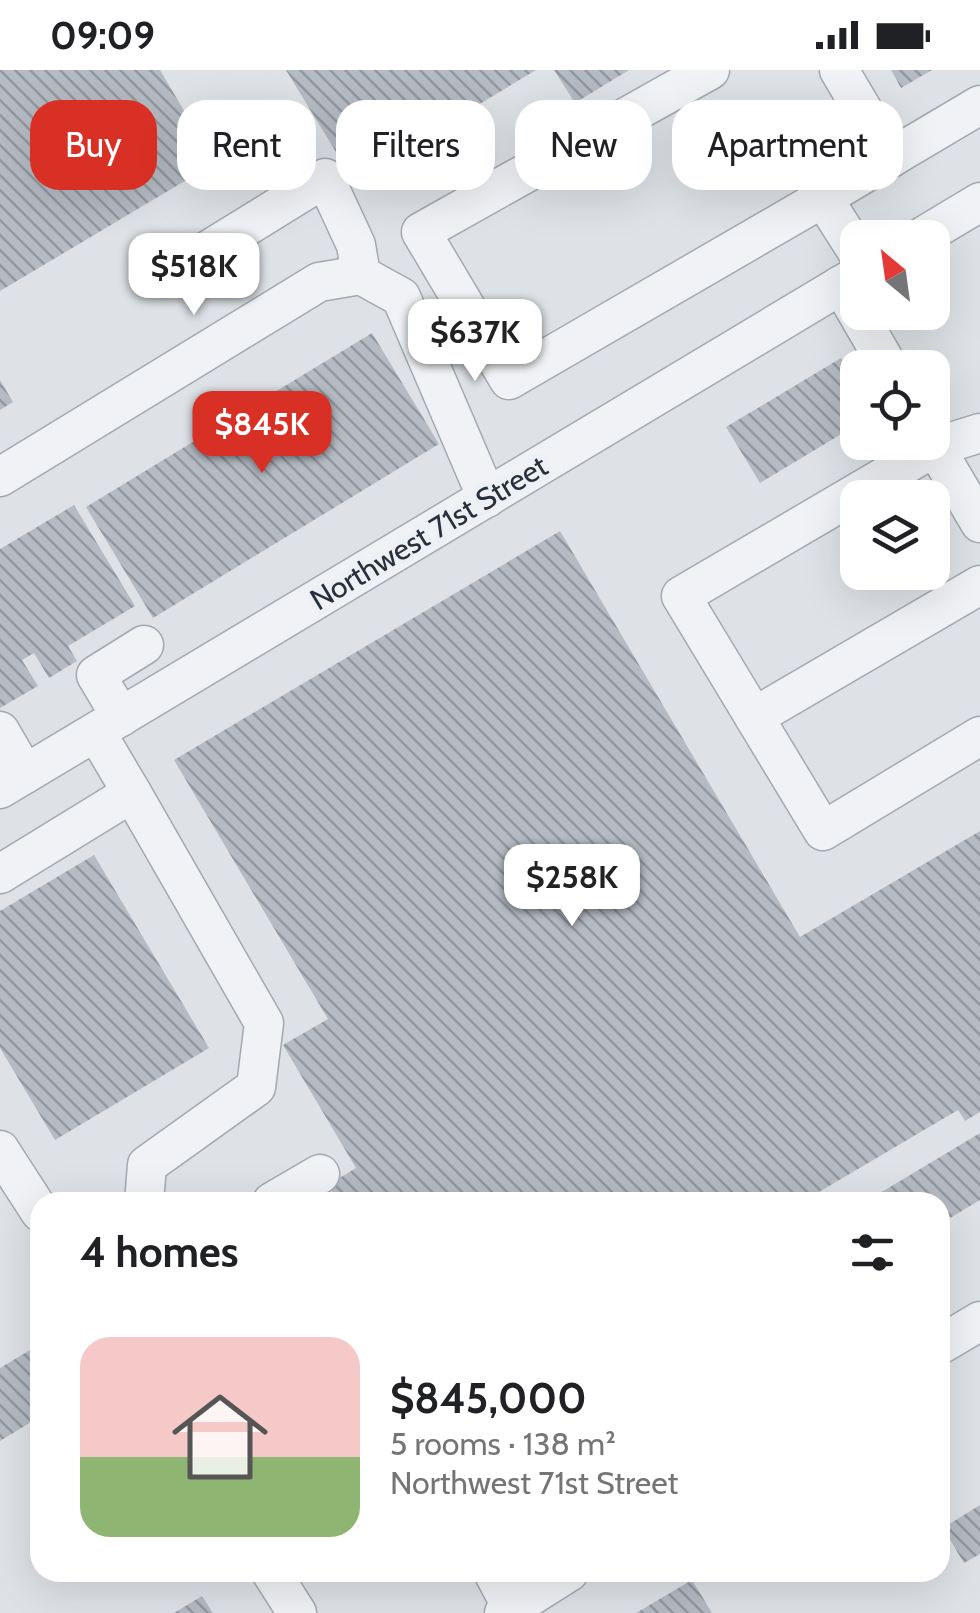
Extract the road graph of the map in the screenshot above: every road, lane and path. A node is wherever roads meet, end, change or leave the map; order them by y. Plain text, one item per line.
1 (710, 70) edge
2 (839, 70) edge
3 (857, 100) edge
4 (980, 105) edge
5 (903, 151) edge
6 (837, 190) edge
7 (823, 198) junction
8 (980, 202) edge
9 (950, 220) edge
10 (840, 241) edge
11 (189, 262) dead end
12 (361, 276) junction
13 (840, 278) edge
14 (980, 433) edge
15 (950, 441) edge
16 (909, 460) edge
17 (943, 460) edge
18 (0, 476) edge
19 (487, 498) junction
20 (980, 523) edge
21 (980, 585) edge
22 (144, 645) dead end
23 (754, 716) junction
24 (108, 724) junction
25 (0, 730) edge
26 (980, 736) edge
27 (13, 782) edge
28 (132, 793) junction
29 (0, 874) edge
30 (0, 1150) edge
31 (320, 1174) dead end
32 (145, 1192) edge
33 (289, 1192) edge
34 (30, 1196) edge
35 (980, 1321) edge
36 (950, 1340) edge
37 (278, 1582) edge
38 (496, 1582) edge
39 (553, 1582) edge
40 (508, 1611) edge
41 (297, 1613) edge

1 - 7 street
2 - 3 street
4 - 5 street
6 - 7 street
7 - 10 street
8 - 9 street
11 - 12 street
12 - 18 street
12 - 19 street
13 - 19 street, Northwest 71st Street
14 - 15 street
16 - 23 street
17 - 20 street
19 - 24 street, Northwest 71st Street
21 - 23 street
22 - 24 street
23 - 26 street
24 - 27 street, Northwest 71st Street
24 - 28 street
25 - 27 street
28 - 29 street
28 - 32 street
30 - 34 street
31 - 33 street
35 - 36 street
37 - 41 street
38 - 40 street
39 - 40 street

